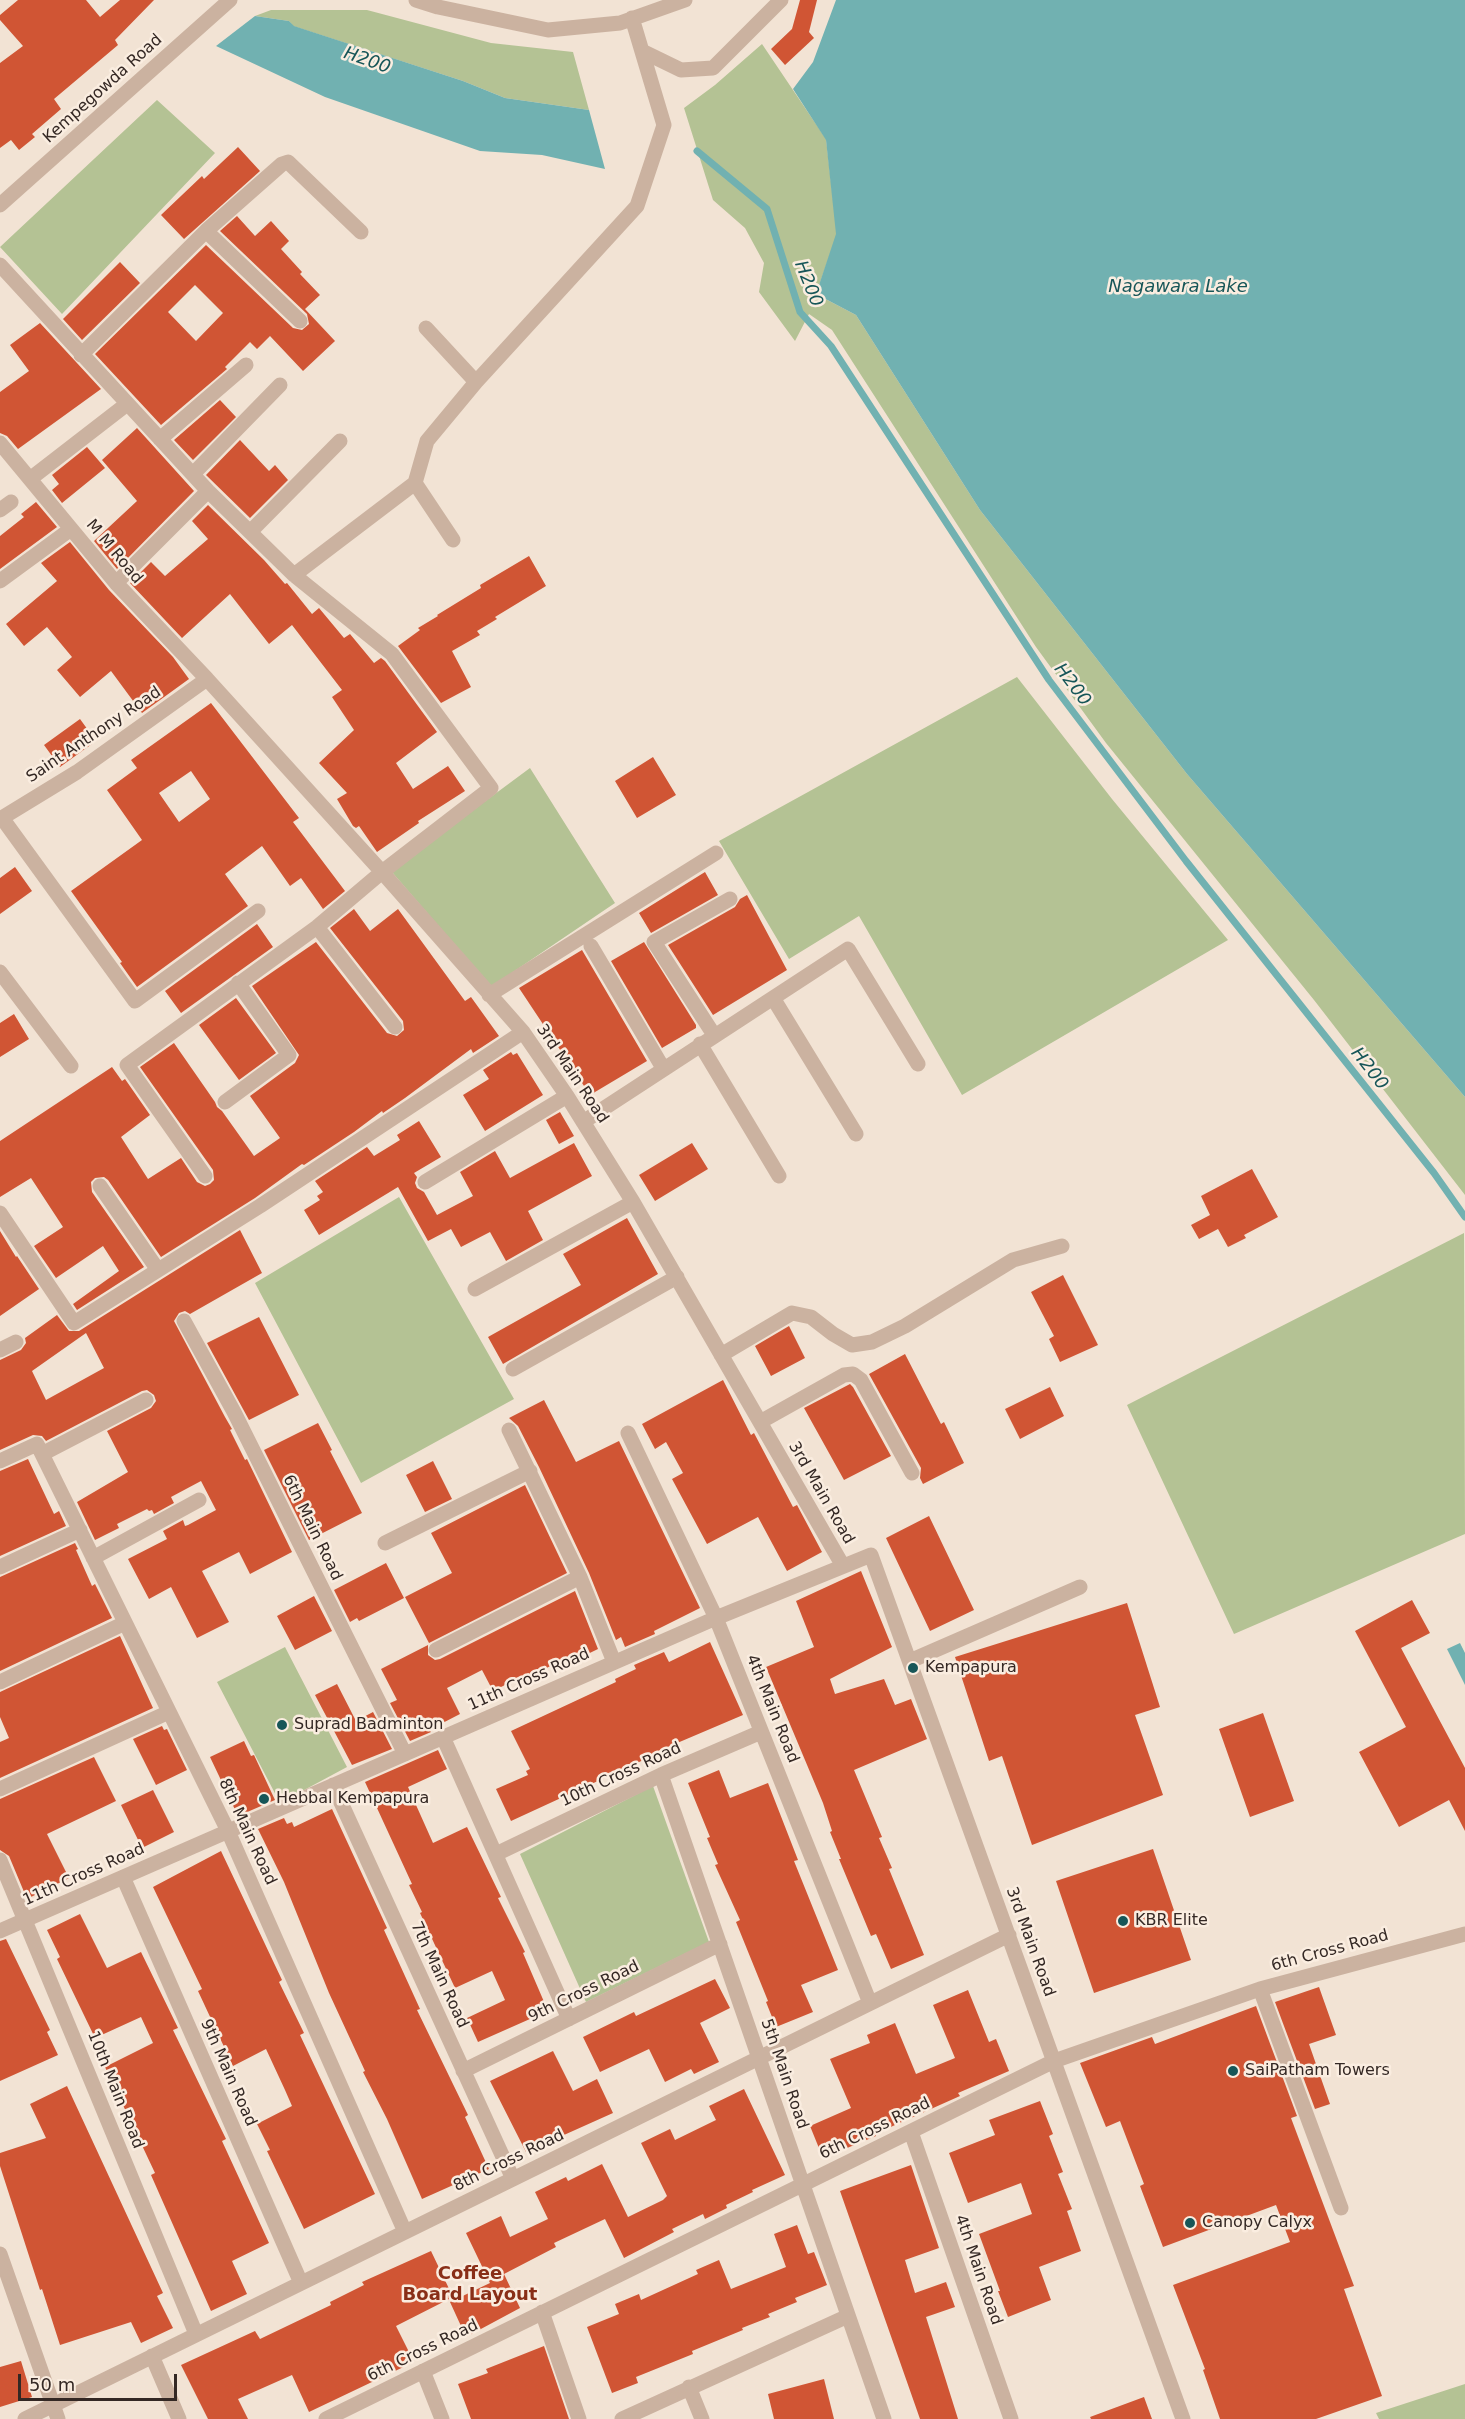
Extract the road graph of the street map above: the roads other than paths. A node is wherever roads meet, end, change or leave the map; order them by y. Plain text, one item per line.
1 (416, 0) edge
2 (685, 0) edge
3 (781, 0) edge
4 (228, 2) edge
5 (632, 18) junction
6 (644, 52) dead end
7 (0, 206) edge
8 (206, 231) junction
9 (361, 232) dead end
10 (0, 265) edge
11 (300, 321) dead end
12 (426, 328) dead end
13 (81, 355) junction
14 (246, 365) dead end
15 (476, 382) junction
16 (280, 386) dead end
17 (127, 404) junction
18 (160, 439) junction
19 (340, 441) dead end
20 (0, 443) edge
21 (193, 474) junction
22 (30, 479) junction
23 (415, 483) junction
24 (208, 491) junction
25 (71, 529) junction
26 (251, 531) junction
27 (453, 540) dead end
28 (294, 575) junction
29 (0, 581) edge
30 (116, 583) junction
31 (207, 679) junction
32 (1, 818) edge
33 (716, 853) dead end
34 (382, 872) junction
35 (730, 899) dead end
36 (258, 911) dead end
37 (317, 927) junction
38 (591, 946) dead end
39 (0, 972) edge
40 (238, 983) junction
41 (489, 995) junction
42 (773, 998) junction
43 (395, 1028) dead end
44 (523, 1032) junction
45 (714, 1035) junction
46 (700, 1044) junction
47 (918, 1064) dead end
48 (70, 1066) dead end
49 (663, 1068) junction
50 (567, 1096) junction
51 (225, 1102) dead end
52 (583, 1122) junction
53 (856, 1134) dead end
54 (205, 1176) dead end
55 (779, 1176) dead end
56 (425, 1182) dead end
57 (100, 1186) dead end
58 (633, 1202) junction
59 (0, 1213) edge
60 (1062, 1246) dead end
61 (158, 1270) junction
62 (677, 1277) junction
63 (476, 1289) dead end
64 (184, 1321) dead end
65 (16, 1342) dead end
66 (0, 1350) edge
67 (722, 1355) junction
68 (513, 1369) dead end
69 (146, 1400) dead end
70 (760, 1422) junction
71 (509, 1430) dead end
72 (628, 1433) dead end
73 (42, 1454) junction
74 (0, 1461) edge
75 (530, 1471) junction
76 (912, 1473) dead end
77 (199, 1500) dead end
78 (80, 1530) junction
79 (385, 1543) dead end
80 (93, 1558) junction
81 (843, 1566) junction
82 (0, 1567) edge
83 (580, 1576) junction
84 (1080, 1587) dead end
85 (716, 1618) junction
86 (125, 1623) junction
87 (436, 1650) dead end
88 (910, 1661) junction
89 (614, 1662) junction
90 (0, 1682) edge
91 (169, 1712) junction
92 (761, 1731) junction
93 (443, 1737) junction
94 (405, 1754) junction
95 (661, 1775) junction
96 (333, 1785) junction
97 (0, 1789) edge
98 (228, 1831) junction
99 (496, 1854) junction
100 (0, 1860) edge
101 (123, 1877) junction
102 (25, 1920) junction
103 (0, 1931) edge
104 (1465, 1934) edge
105 (1009, 1935) junction
106 (720, 1944) junction
107 (1260, 1989) junction
108 (870, 2003) junction
109 (569, 2019) junction
110 (759, 2057) junction
111 (1054, 2061) junction
112 (464, 2072) junction
113 (911, 2132) junction
114 (513, 2179) junction
115 (802, 2184) junction
116 (1341, 2208) dead end
117 (405, 2232) junction
118 (0, 2254) edge
119 (300, 2283) junction
120 (542, 2312) junction
121 (848, 2316) junction
122 (196, 2334) junction
123 (152, 2356) junction
124 (423, 2371) junction
125 (689, 2386) junction
126 (55, 2412) edge
127 (24, 2419) edge
128 (179, 2419) edge
129 (326, 2419) edge
130 (442, 2419) edge
131 (579, 2419) edge
132 (622, 2419) edge
133 (702, 2419) edge
134 (884, 2419) edge
135 (1011, 2419) edge
136 (1183, 2419) edge

1 - 5 street
2 - 5 street
3 - 6 street
4 - 7 street, Kempegowda Road
5 - 15 street
8 - 9 street
8 - 11 street
8 - 13 street
10 - 13 street
12 - 15 street
13 - 17 street
14 - 18 street
15 - 23 street
16 - 21 street
17 - 18 street
17 - 22 street
18 - 21 street
19 - 26 street
20 - 22 street, M M Road
21 - 24 street
22 - 25 street, M M Road
23 - 27 street
23 - 28 street
24 - 26 street
24 - 30 street
25 - 29 street
25 - 30 street, M M Road
26 - 28 street
28 - 34 street
30 - 31 street, M M Road
31 - 32 street, Saint Anthony Road
31 - 34 street, 3rd Main Road
32 - 36 street
33 - 41 street
34 - 37 street
34 - 41 street, 3rd Main Road
35 - 45 street
37 - 40 street
37 - 43 street
38 - 49 street
39 - 48 street
40 - 51 street
40 - 54 street
41 - 44 street, 3rd Main Road
42 - 45 street
42 - 47 street
42 - 53 street
44 - 50 street, 3rd Main Road
44 - 61 street
45 - 46 street
46 - 49 street
46 - 55 street
49 - 52 street
50 - 52 street, 3rd Main Road
50 - 56 street
52 - 58 street, 3rd Main Road
57 - 61 street
58 - 62 street, 3rd Main Road
58 - 63 street
59 - 61 street
60 - 67 street
62 - 67 street, 3rd Main Road
62 - 68 street
64 - 94 street, 6th Main Road
65 - 66 street
67 - 70 street, 3rd Main Road
69 - 73 street
70 - 76 street
70 - 81 street, 3rd Main Road
71 - 75 street
72 - 85 street, 4th Main Road
73 - 74 street
73 - 78 street, 8th Main Road
75 - 79 street
75 - 83 street
77 - 80 street
78 - 80 street, 8th Main Road
78 - 82 street
80 - 86 street, 8th Main Road
81 - 85 street, 11th Cross Road
81 - 88 street, 3rd Main Road
83 - 87 street
83 - 89 street
84 - 88 street
85 - 89 street, 11th Cross Road
85 - 92 street, 4th Main Road
86 - 90 street
86 - 91 street, 8th Main Road
88 - 105 street, 3rd Main Road
89 - 93 street, 11th Cross Road
91 - 97 street
91 - 98 street, 8th Main Road
92 - 95 street, 10th Cross Road
92 - 108 street, 4th Main Road
93 - 94 street, 11th Cross Road
93 - 99 street
94 - 96 street, 11th Cross Road
95 - 99 street, 10th Cross Road
95 - 106 street, 5th Main Road
96 - 98 street, 11th Cross Road
96 - 112 street, 7th Main Road
98 - 101 street, 11th Cross Road
98 - 117 street, 8th Main Road
99 - 109 street
100 - 102 street, 10th Main Road
101 - 102 street, 11th Cross Road
101 - 119 street, 9th Main Road
102 - 103 street, 11th Cross Road
102 - 122 street, 10th Main Road
104 - 107 street, 6th Cross Road
105 - 108 street, 8th Cross Road
105 - 111 street, 3rd Main Road
106 - 109 street, 9th Cross Road
106 - 110 street, 5th Main Road
107 - 111 street, 6th Cross Road
107 - 116 street
108 - 110 street, 8th Cross Road
109 - 112 street, 9th Cross Road
110 - 114 street, 8th Cross Road
110 - 115 street, 5th Main Road
111 - 113 street, 6th Cross Road
111 - 136 street, 3rd Main Road
112 - 114 street, 7th Main Road
113 - 115 street, 6th Cross Road
113 - 135 street, 4th Main Road
114 - 117 street, 8th Cross Road
115 - 120 street, 6th Cross Road
115 - 121 street, 5th Main Road
117 - 119 street, 8th Cross Road
118 - 126 street
119 - 122 street, 8th Cross Road
120 - 124 street, 6th Cross Road
120 - 131 street
121 - 125 street
121 - 134 street, 5th Main Road
122 - 123 street, 8th Cross Road
123 - 126 street, 8th Cross Road
123 - 128 street
124 - 129 street, 6th Cross Road
124 - 130 street
125 - 132 street
125 - 133 street
126 - 127 street, 8th Cross Road

